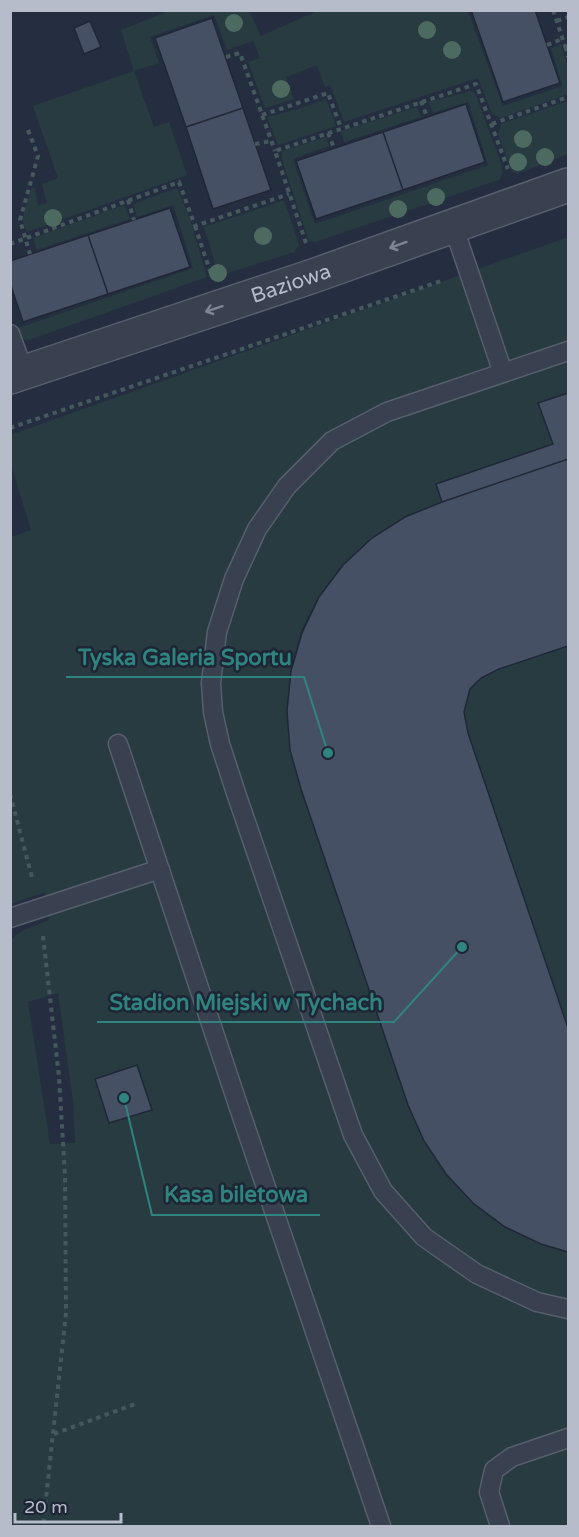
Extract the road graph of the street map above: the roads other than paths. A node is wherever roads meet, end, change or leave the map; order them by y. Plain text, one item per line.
1 (568, 185) edge
2 (453, 225) junction
3 (10, 334) edge
4 (568, 351) edge
5 (503, 373) junction
6 (17, 375) edge
7 (118, 744) dead end
8 (160, 870) junction
9 (10, 918) edge
10 (568, 1309) edge
11 (568, 1438) edge
12 (381, 1527) edge
13 (500, 1527) edge

1 - 2 street, Baziowa
2 - 5 lane
2 -> 6 street, Baziowa
3 - 6 lane
4 - 5 lane
5 - 10 lane
7 - 8 lane
8 - 9 lane
8 - 12 lane
11 - 13 lane

